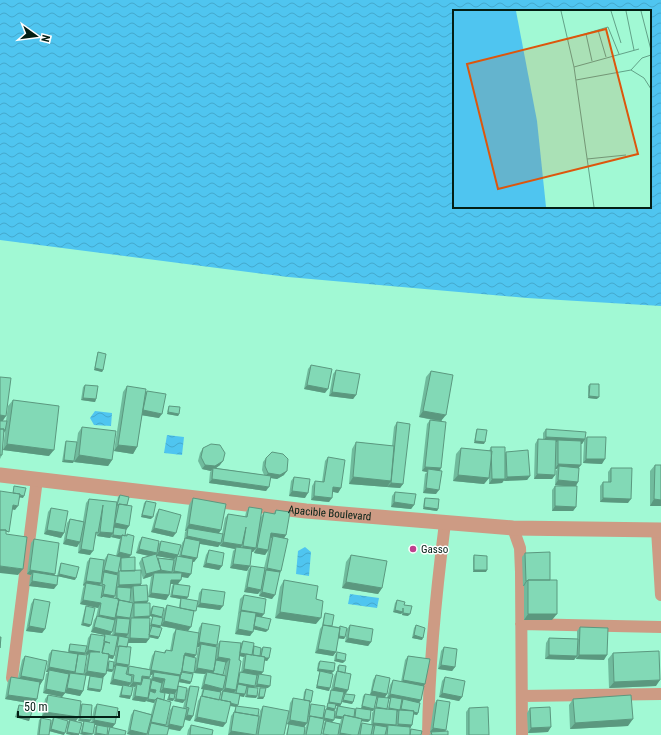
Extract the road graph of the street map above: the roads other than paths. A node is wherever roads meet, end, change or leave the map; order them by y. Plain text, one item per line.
1 (0, 475) edge
2 (38, 480) junction
3 (445, 523) junction
4 (513, 528) junction
5 (659, 530) edge
6 (661, 595) edge
7 (521, 624) junction
8 (661, 627) edge
9 (12, 678) edge
10 (661, 694) edge
11 (522, 696) junction
12 (428, 735) edge
13 (522, 735) edge

1 - 2 street, Apacible Boulevard
2 - 3 street, Apacible Boulevard
2 - 9 street
3 - 4 street, Apacible Boulevard
3 - 12 street
4 - 5 street, Apacible Boulevard
4 - 7 street
5 - 6 street
7 - 8 street
7 - 11 street
10 - 11 street
11 - 13 street

